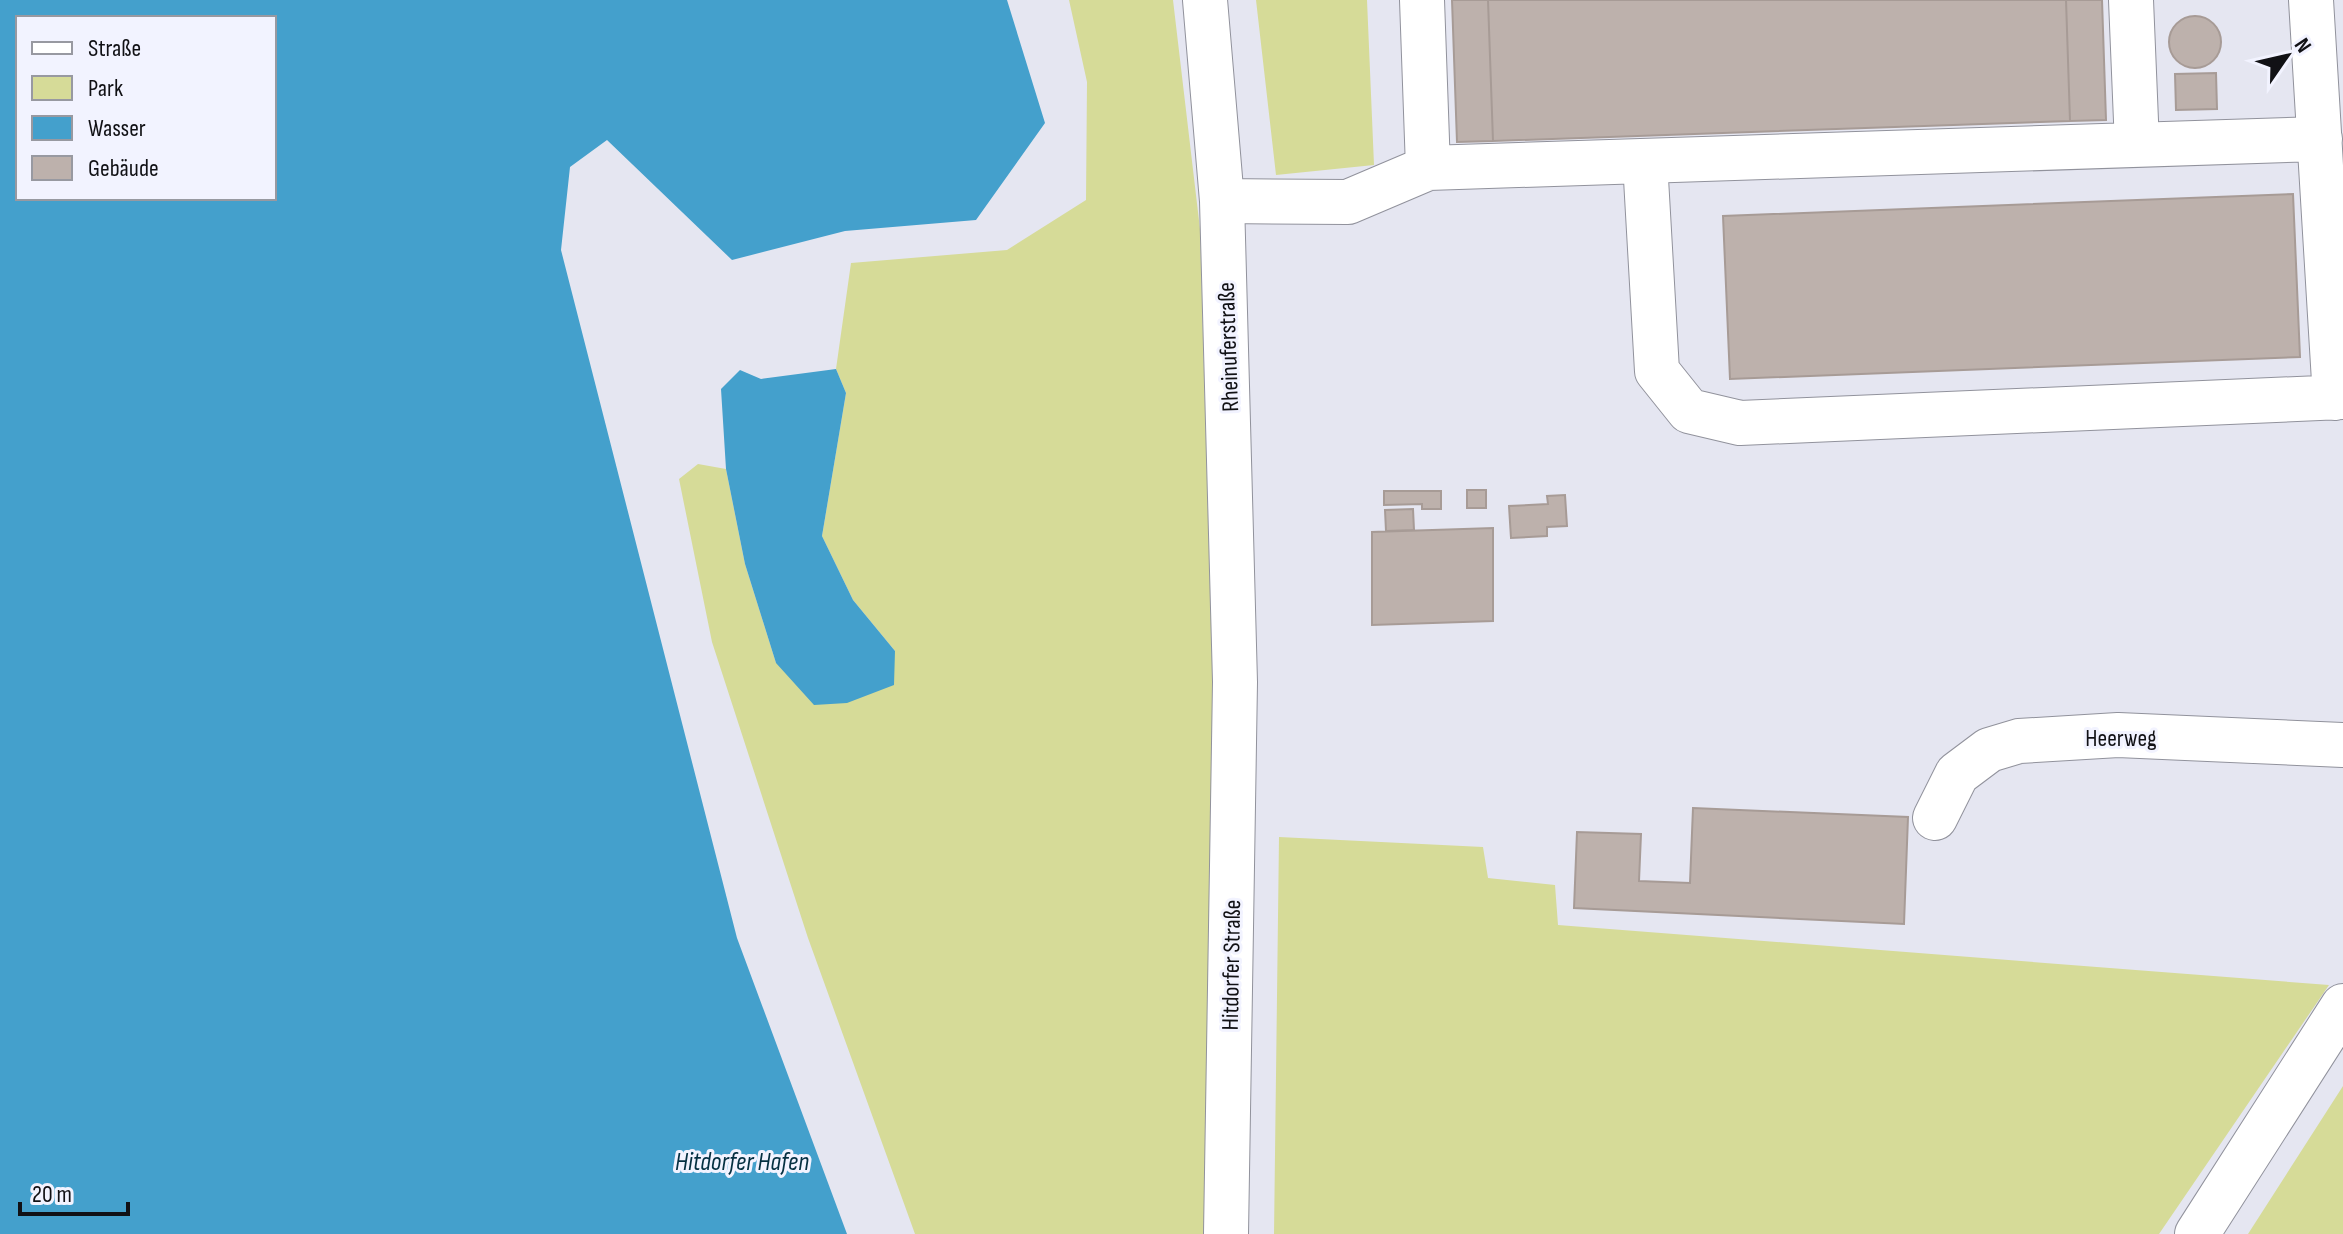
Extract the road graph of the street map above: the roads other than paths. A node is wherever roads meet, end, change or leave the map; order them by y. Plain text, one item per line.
1 (1205, 0) edge
2 (1422, 0) edge
3 (2131, 0) edge
4 (2311, 0) edge
5 (2320, 139) junction
6 (2137, 145) junction
7 (1645, 161) junction
8 (1428, 168) junction
9 (1222, 201) junction
10 (2339, 398) edge
11 (1235, 696) joint
12 (2343, 745) edge
13 (1935, 818) dead end
14 (2343, 1006) edge
15 (1226, 1234) edge
16 (2197, 1234) edge

1 - 9 street, Rheinuferstraße
2 - 8 street
3 - 6 street
4 - 5 street
5 - 6 street
5 - 10 street
6 - 7 street
7 - 8 street
7 - 10 street
8 - 9 street
9 - 11 street, Rheinuferstraße
11 - 15 street, Hitdorfer Straße
12 - 13 street, Heerweg
14 - 16 street

